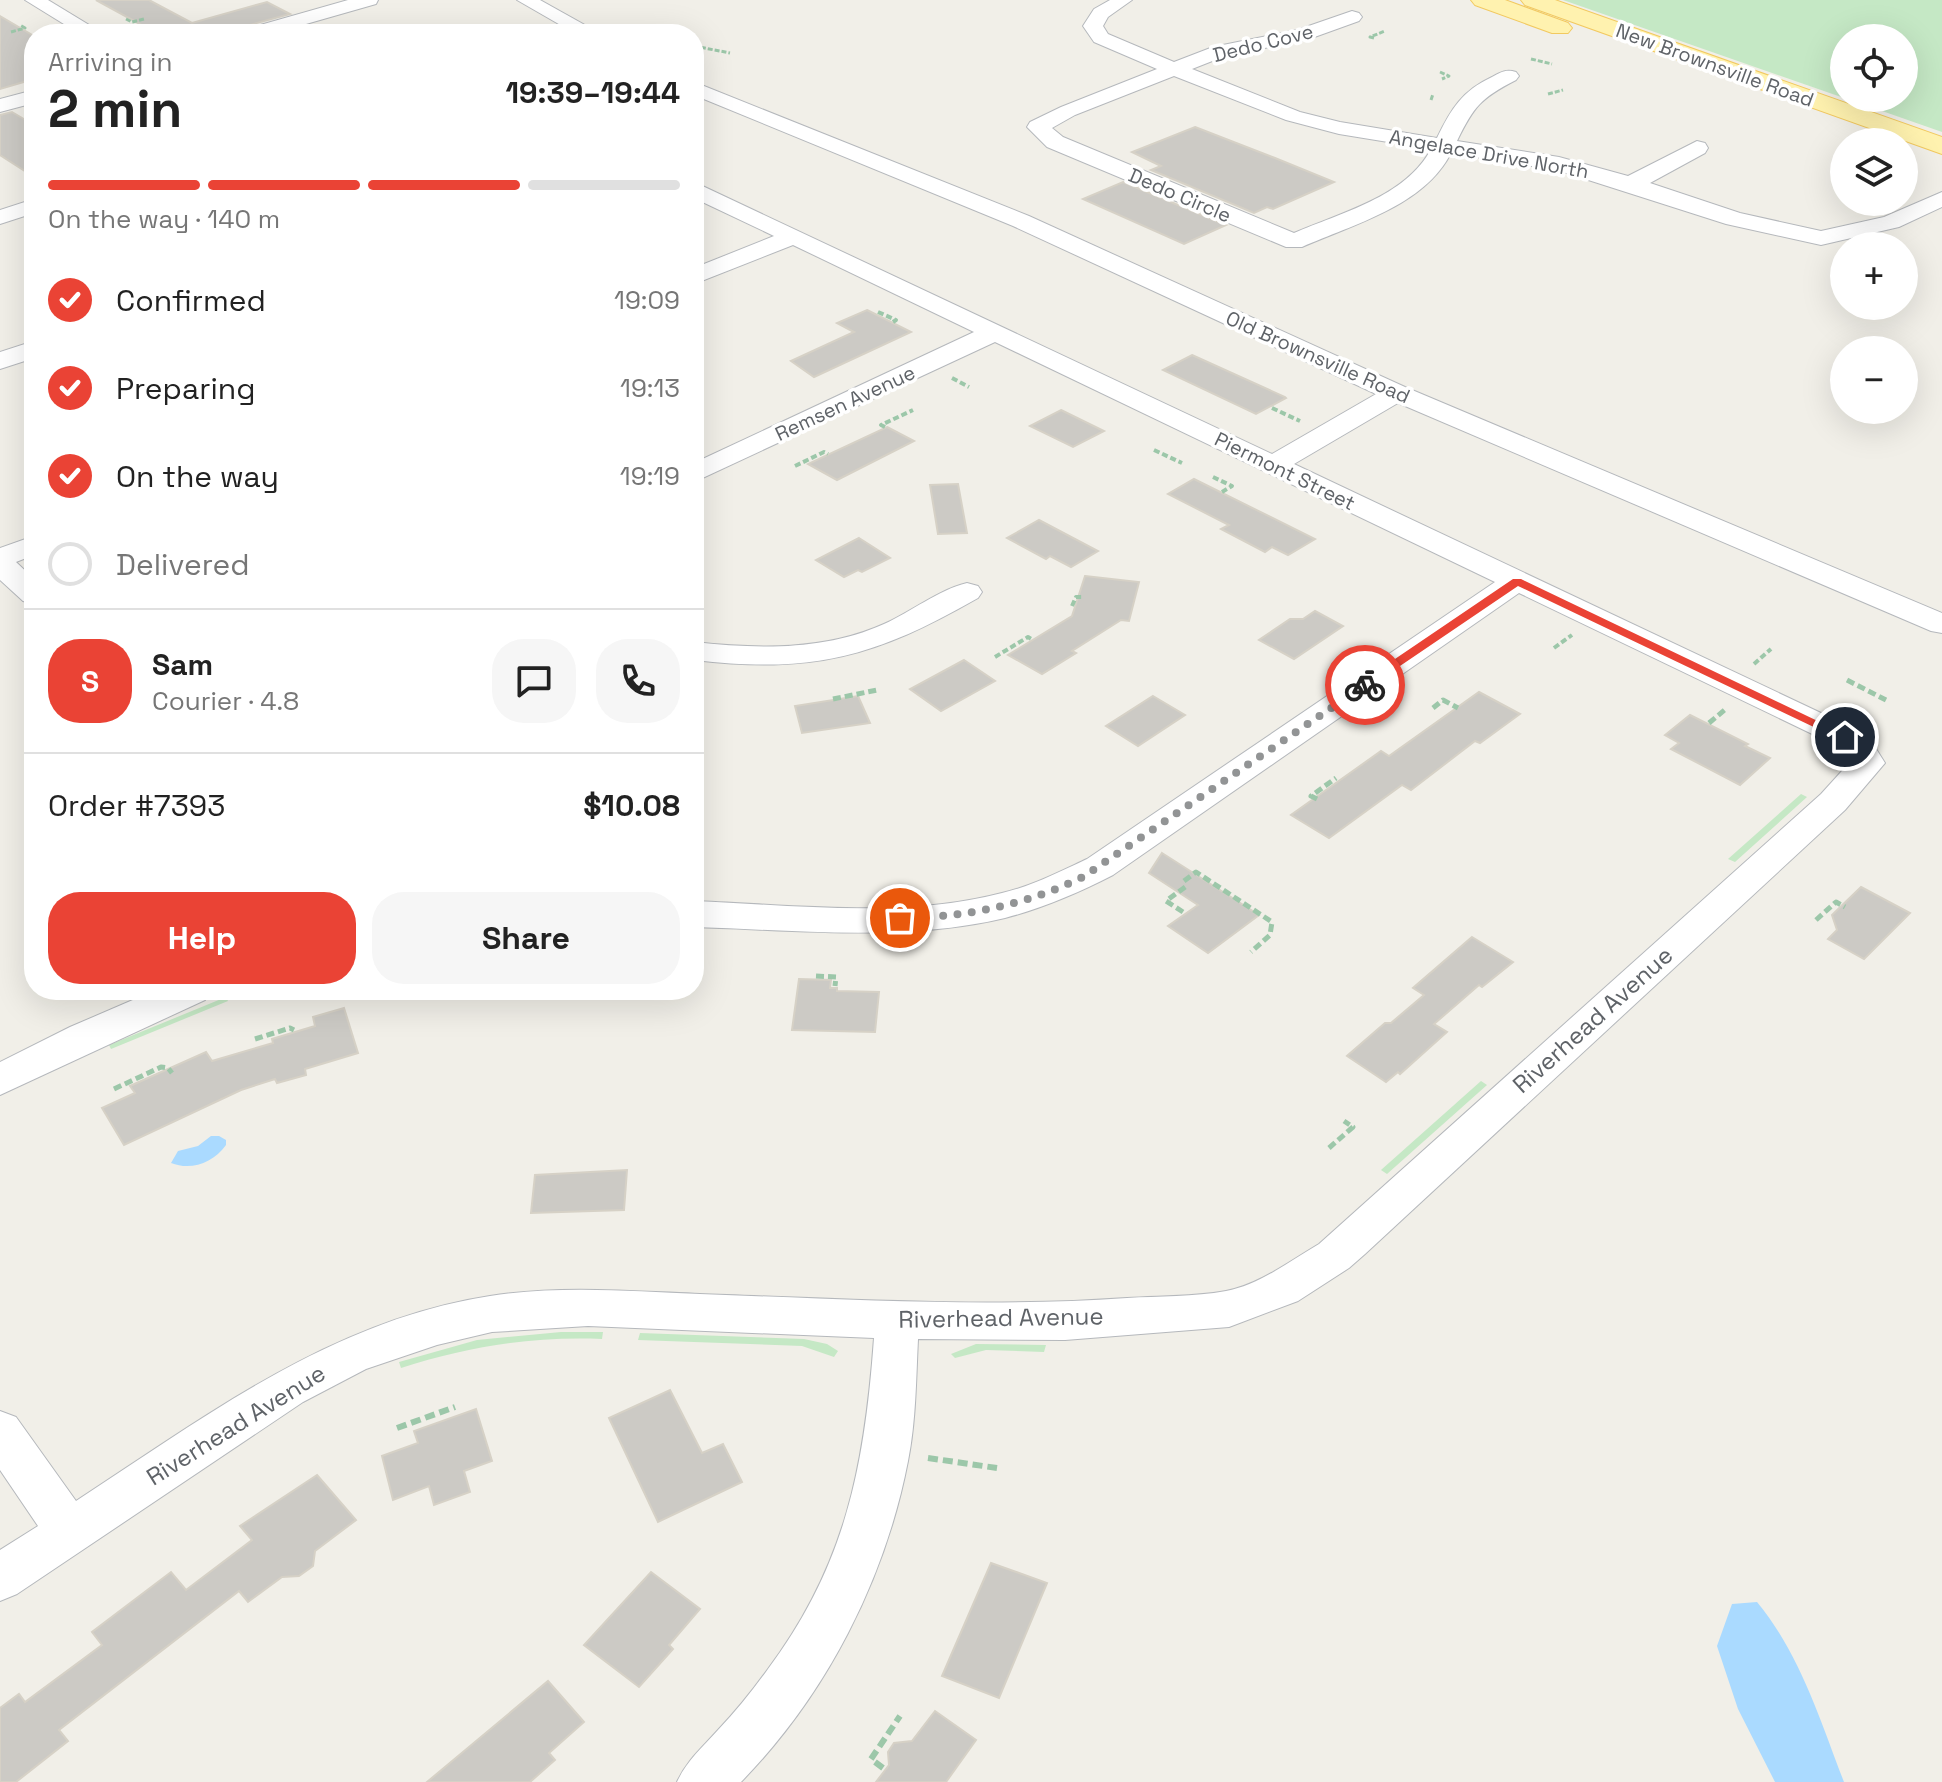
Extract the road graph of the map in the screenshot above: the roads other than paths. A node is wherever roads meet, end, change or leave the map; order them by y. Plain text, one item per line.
1 (34, 0) edge
2 (369, 0) edge
3 (526, 0) edge
4 (1123, 0) edge
5 (1483, 0) edge
6 (1533, 0) edge
7 (343, 3) edge
8 (1352, 17) dead end
9 (76, 24) edge
10 (280, 24) edge
11 (572, 24) edge
12 (1174, 69) junction
13 (1509, 76) dead end
14 (704, 93) edge
15 (24, 99) edge
16 (724, 102) junction
17 (0, 106) edge
18 (704, 109) edge
19 (1837, 128) edge
20 (1442, 145) junction
21 (1942, 146) edge
22 (1697, 148) dead end
23 (1918, 157) edge
24 (1942, 166) edge
25 (1631, 184) junction
26 (704, 194) edge
27 (1942, 199) edge
28 (24, 209) edge
29 (0, 217) edge
30 (793, 237) junction
31 (704, 273) edge
32 (995, 332) junction
33 (24, 353) edge
34 (0, 361) edge
35 (1396, 393) junction
36 (1273, 465) junction
37 (704, 469) edge
38 (24, 550) edge
39 (0, 561) edge
40 (1517, 581) junction
41 (24, 585) edge
42 (967, 592) dead end
43 (1942, 624) edge
44 (704, 652) edge
45 (1868, 763) joint
46 (704, 914) edge
47 (169, 1000) edge
48 (0, 1080) edge
49 (897, 1320) junction
50 (0, 1431) edge
51 (70, 1532) junction
52 (0, 1578) edge
53 (704, 1782) edge

1 - 9 street
2 - 7 street
3 - 11 street
4 - 12 street, Angelace Drive North
5 - 19 main road, New Brownsville Road
6 - 21 main road, New Brownsville Road
7 - 10 street
8 - 12 street, Dedo Cove
12 - 20 street, Angelace Drive North
12 - 20 street, Dedo Circle
13 - 20 street
14 - 16 street, Old Brownsville Road
15 - 17 street
16 - 18 street
16 - 35 street, Old Brownsville Road
20 - 25 street, Angelace Drive North
22 - 25 street
23 - 24 main road
25 - 27 street, Angelace Drive North
26 - 30 street, Piermont Street
28 - 29 street
30 - 31 street
30 - 32 street, Piermont Street
32 - 36 street, Piermont Street
32 - 37 street, Remsen Avenue
33 - 34 street
35 - 36 street
35 - 43 street, Old Brownsville Road
36 - 40 street, Piermont Street
38 - 39 street
39 - 41 street
40 - 45 street, Piermont Street
40 - 46 street
42 - 44 street
45 - 49 street, Riverhead Avenue
47 - 48 street
49 - 51 street, Riverhead Avenue
49 - 53 street
50 - 51 street
51 - 52 street, Riverhead Avenue

